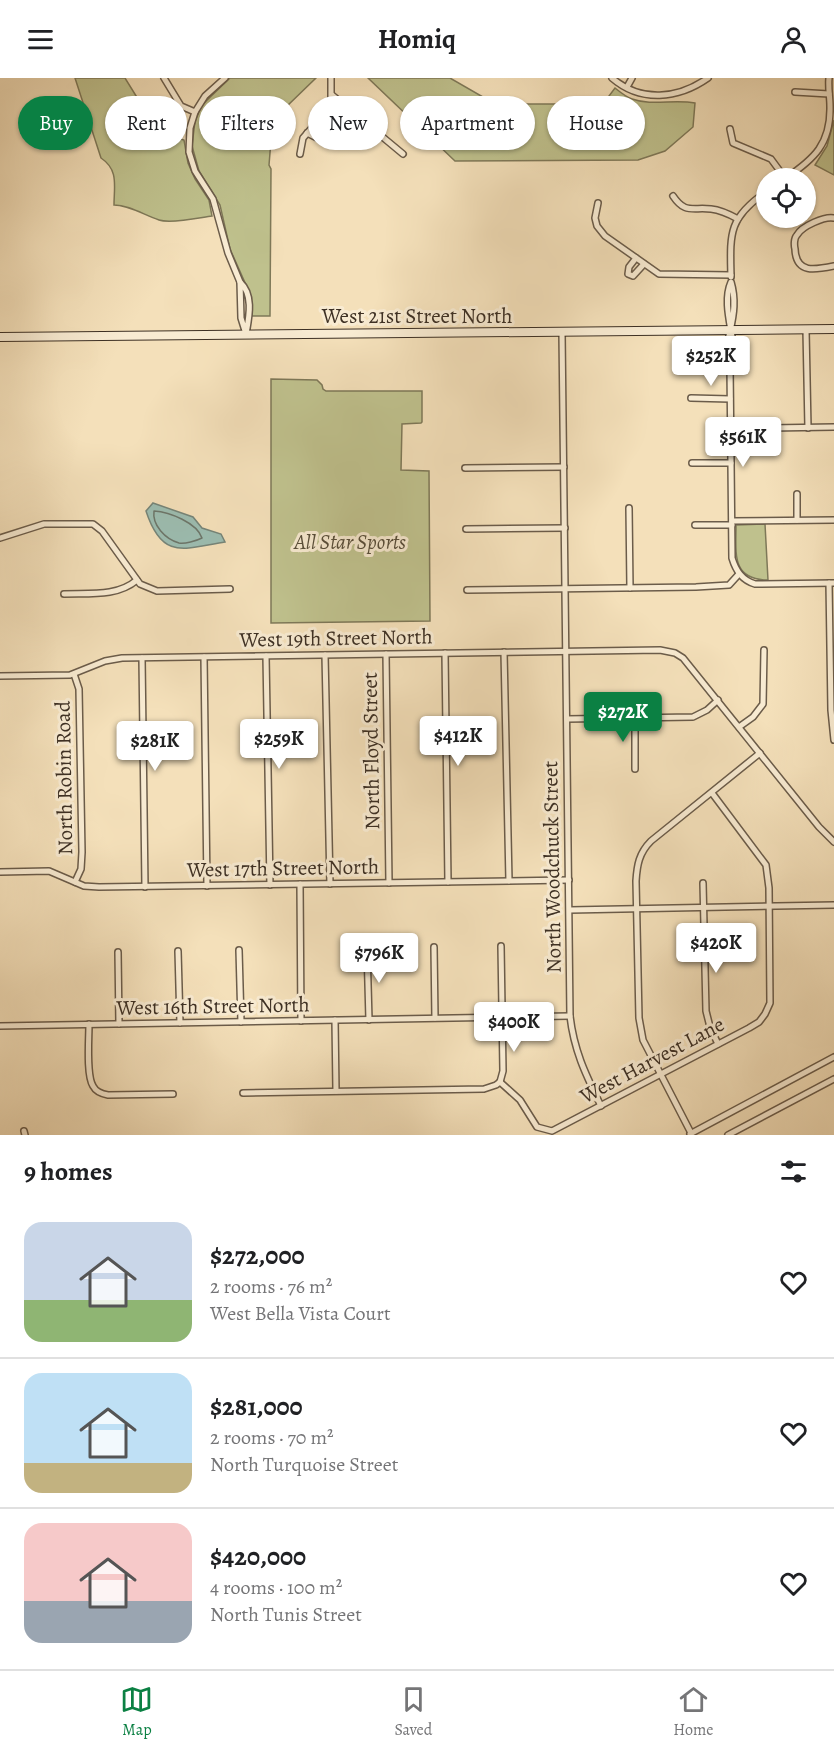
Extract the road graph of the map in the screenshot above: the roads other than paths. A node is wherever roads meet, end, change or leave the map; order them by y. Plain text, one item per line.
1 (164, 78) edge
2 (225, 78) edge
3 (331, 78) edge
4 (612, 78) edge
5 (632, 78) edge
6 (708, 78) edge
7 (829, 78) edge
8 (627, 87) junction
9 (795, 92) dead end
10 (829, 94) junction
11 (332, 95) joint
12 (195, 112) junction
13 (730, 129) dead end
14 (307, 133) joint
15 (388, 141) edge
16 (300, 154) dead end
17 (404, 154) dead end
18 (778, 168) edge
19 (800, 168) edge
20 (673, 196) dead end
21 (756, 198) edge
22 (598, 203) dead end
23 (834, 218) edge
24 (738, 219) junction
25 (636, 258) junction
26 (644, 264) junction
27 (834, 266) edge
28 (731, 275) junction
29 (834, 329) edge
30 (806, 330) junction
31 (730, 331) junction
32 (562, 333) junction
33 (246, 334) junction
34 (0, 336) edge
35 (691, 398) dead end
36 (730, 399) junction
37 (834, 427) edge
38 (770, 428) dead end
39 (808, 428) junction
40 (692, 463) dead end
41 (731, 463) junction
42 (564, 467) junction
43 (465, 468) dead end
44 (797, 494) dead end
45 (629, 508) dead end
46 (797, 520) junction
47 (834, 520) edge
48 (732, 523) junction
49 (696, 525) dead end
50 (565, 528) junction
51 (466, 529) dead end
52 (0, 538) edge
53 (739, 574) junction
54 (137, 580) junction
55 (831, 583) edge
56 (630, 588) junction
57 (230, 589) dead end
58 (565, 589) junction
59 (466, 590) dead end
60 (64, 594) dead end
61 (764, 650) dead end
62 (566, 651) junction
63 (504, 652) junction
64 (445, 653) junction
65 (386, 654) junction
66 (325, 655) junction
67 (266, 656) junction
68 (204, 657) junction
69 (142, 658) junction
70 (74, 674) junction
71 (0, 676) edge
72 (718, 700) junction
73 (635, 718) junction
74 (567, 719) junction
75 (739, 727) junction
76 (834, 740) edge
77 (760, 753) junction
78 (635, 769) dead end
79 (712, 793) junction
80 (834, 842) edge
81 (0, 872) edge
82 (569, 880) junction
83 (509, 881) junction
84 (75, 882) junction
85 (448, 882) junction
86 (389, 883) junction
87 (703, 883) dead end
88 (300, 884) junction
89 (330, 884) junction
90 (270, 885) junction
91 (207, 886) junction
92 (145, 887) junction
93 (834, 905) edge
94 (770, 907) junction
95 (704, 908) junction
96 (637, 909) junction
97 (570, 910) junction
98 (434, 946) dead end
99 (501, 946) dead end
100 (367, 948) dead end
101 (239, 950) dead end
102 (178, 951) dead end
103 (117, 952) dead end
104 (570, 1016) junction
105 (502, 1017) junction
106 (435, 1018) junction
107 (335, 1020) junction
108 (369, 1020) junction
109 (302, 1021) junction
110 (241, 1022) junction
111 (180, 1023) junction
112 (89, 1024) junction
113 (119, 1024) junction
114 (0, 1026) edge
115 (718, 1044) junction
116 (834, 1057) edge
117 (660, 1075) junction
118 (834, 1079) edge
119 (500, 1082) junction
120 (336, 1091) junction
121 (243, 1093) dead end
122 (173, 1094) dead end
123 (601, 1106) junction
124 (689, 1134) edge
125 (728, 1135) edge

1 - 12 street
2 - 12 street
3 - 11 street
4 - 8 street
5 - 8 street
6 - 8 street
7 - 10 street
9 - 10 street
10 - 19 street
11 - 14 street
12 - 33 street
13 - 18 street
14 - 16 street
15 - 17 street
20 - 24 street
21 - 24 street
22 - 25 street
23 - 27 street
24 - 28 street
25 - 26 street
25 - 26 street
26 - 28 street
28 - 31 street
29 - 30 main road, West 21st Street North
30 - 31 main road, West 21st Street North
30 - 39 street
31 - 32 main road, West 21st Street North
31 - 36 street
32 - 33 main road, West 21st Street North
32 - 42 street, North Woodchuck Street
33 - 34 main road, West 21st Street North
35 - 36 street
36 - 41 street
37 - 39 street
38 - 39 street
40 - 41 street
41 - 48 street
42 - 43 street
42 - 50 street, North Woodchuck Street
44 - 46 street
45 - 56 street
46 - 47 street
46 - 48 street
48 - 49 street
48 - 53 street
50 - 51 street
50 - 58 street, North Woodchuck Street
52 - 54 street
53 - 55 street
53 - 56 street
54 - 57 street
54 - 60 street
55 - 76 street
56 - 58 street
58 - 59 street
58 - 62 street, North Woodchuck Street
61 - 75 street
62 - 63 street, West 19th Street North
62 - 72 street, West 19th Street North
62 - 74 street, North Woodchuck Street
63 - 64 street, West 19th Street North
63 - 83 street
64 - 65 street, West 19th Street North
64 - 85 street
65 - 66 street, West 19th Street North
65 - 86 street, North Floyd Street
66 - 67 street, West 19th Street North
66 - 89 street
67 - 68 street, West 19th Street North
67 - 90 street
68 - 69 street, West 19th Street North
68 - 91 street
69 - 70 street, West 19th Street North
69 - 92 street
70 - 71 street, West 19th Street North
70 - 84 street, North Robin Road
72 - 73 street
72 - 75 street
73 - 74 street
73 - 78 street
74 - 82 street, North Woodchuck Street
75 - 77 street
77 - 79 street
77 - 80 street
79 - 94 street
79 - 96 street
81 - 84 street, West 17th Street North
82 - 83 street, West 17th Street North
82 - 97 street, North Woodchuck Street
83 - 85 street, West 17th Street North
84 - 92 street, West 17th Street North
85 - 86 street, West 17th Street North
86 - 89 street, West 17th Street North
87 - 95 street
88 - 89 street, West 17th Street North
88 - 90 street, West 17th Street North
88 - 109 street
90 - 91 street, West 17th Street North
91 - 92 street, West 17th Street North
93 - 94 street
94 - 95 street
94 - 115 street, West Harvest Lane
95 - 96 street
95 - 115 street
96 - 97 street
96 - 117 street
97 - 104 street, North Woodchuck Street
98 - 106 street
99 - 105 street
100 - 108 street
101 - 110 street
102 - 111 street
103 - 113 street
104 - 105 street, West 16th Street North
104 - 123 street, North Woodchuck Street
105 - 106 street, West 16th Street North
105 - 119 street
106 - 108 street, West 16th Street North
107 - 108 street, West 16th Street North
107 - 109 street, West 16th Street North
107 - 120 street
109 - 110 street, West 16th Street North
110 - 111 street, West 16th Street North
111 - 113 street, West 16th Street North
112 - 113 street, West 16th Street North
112 - 114 street, West 16th Street North
112 - 122 street
115 - 117 street, West Harvest Lane
116 - 124 street
117 - 123 street, West Harvest Lane
117 - 124 street
118 - 125 street
119 - 120 street
119 - 123 street, West Harvest Lane
120 - 121 street

